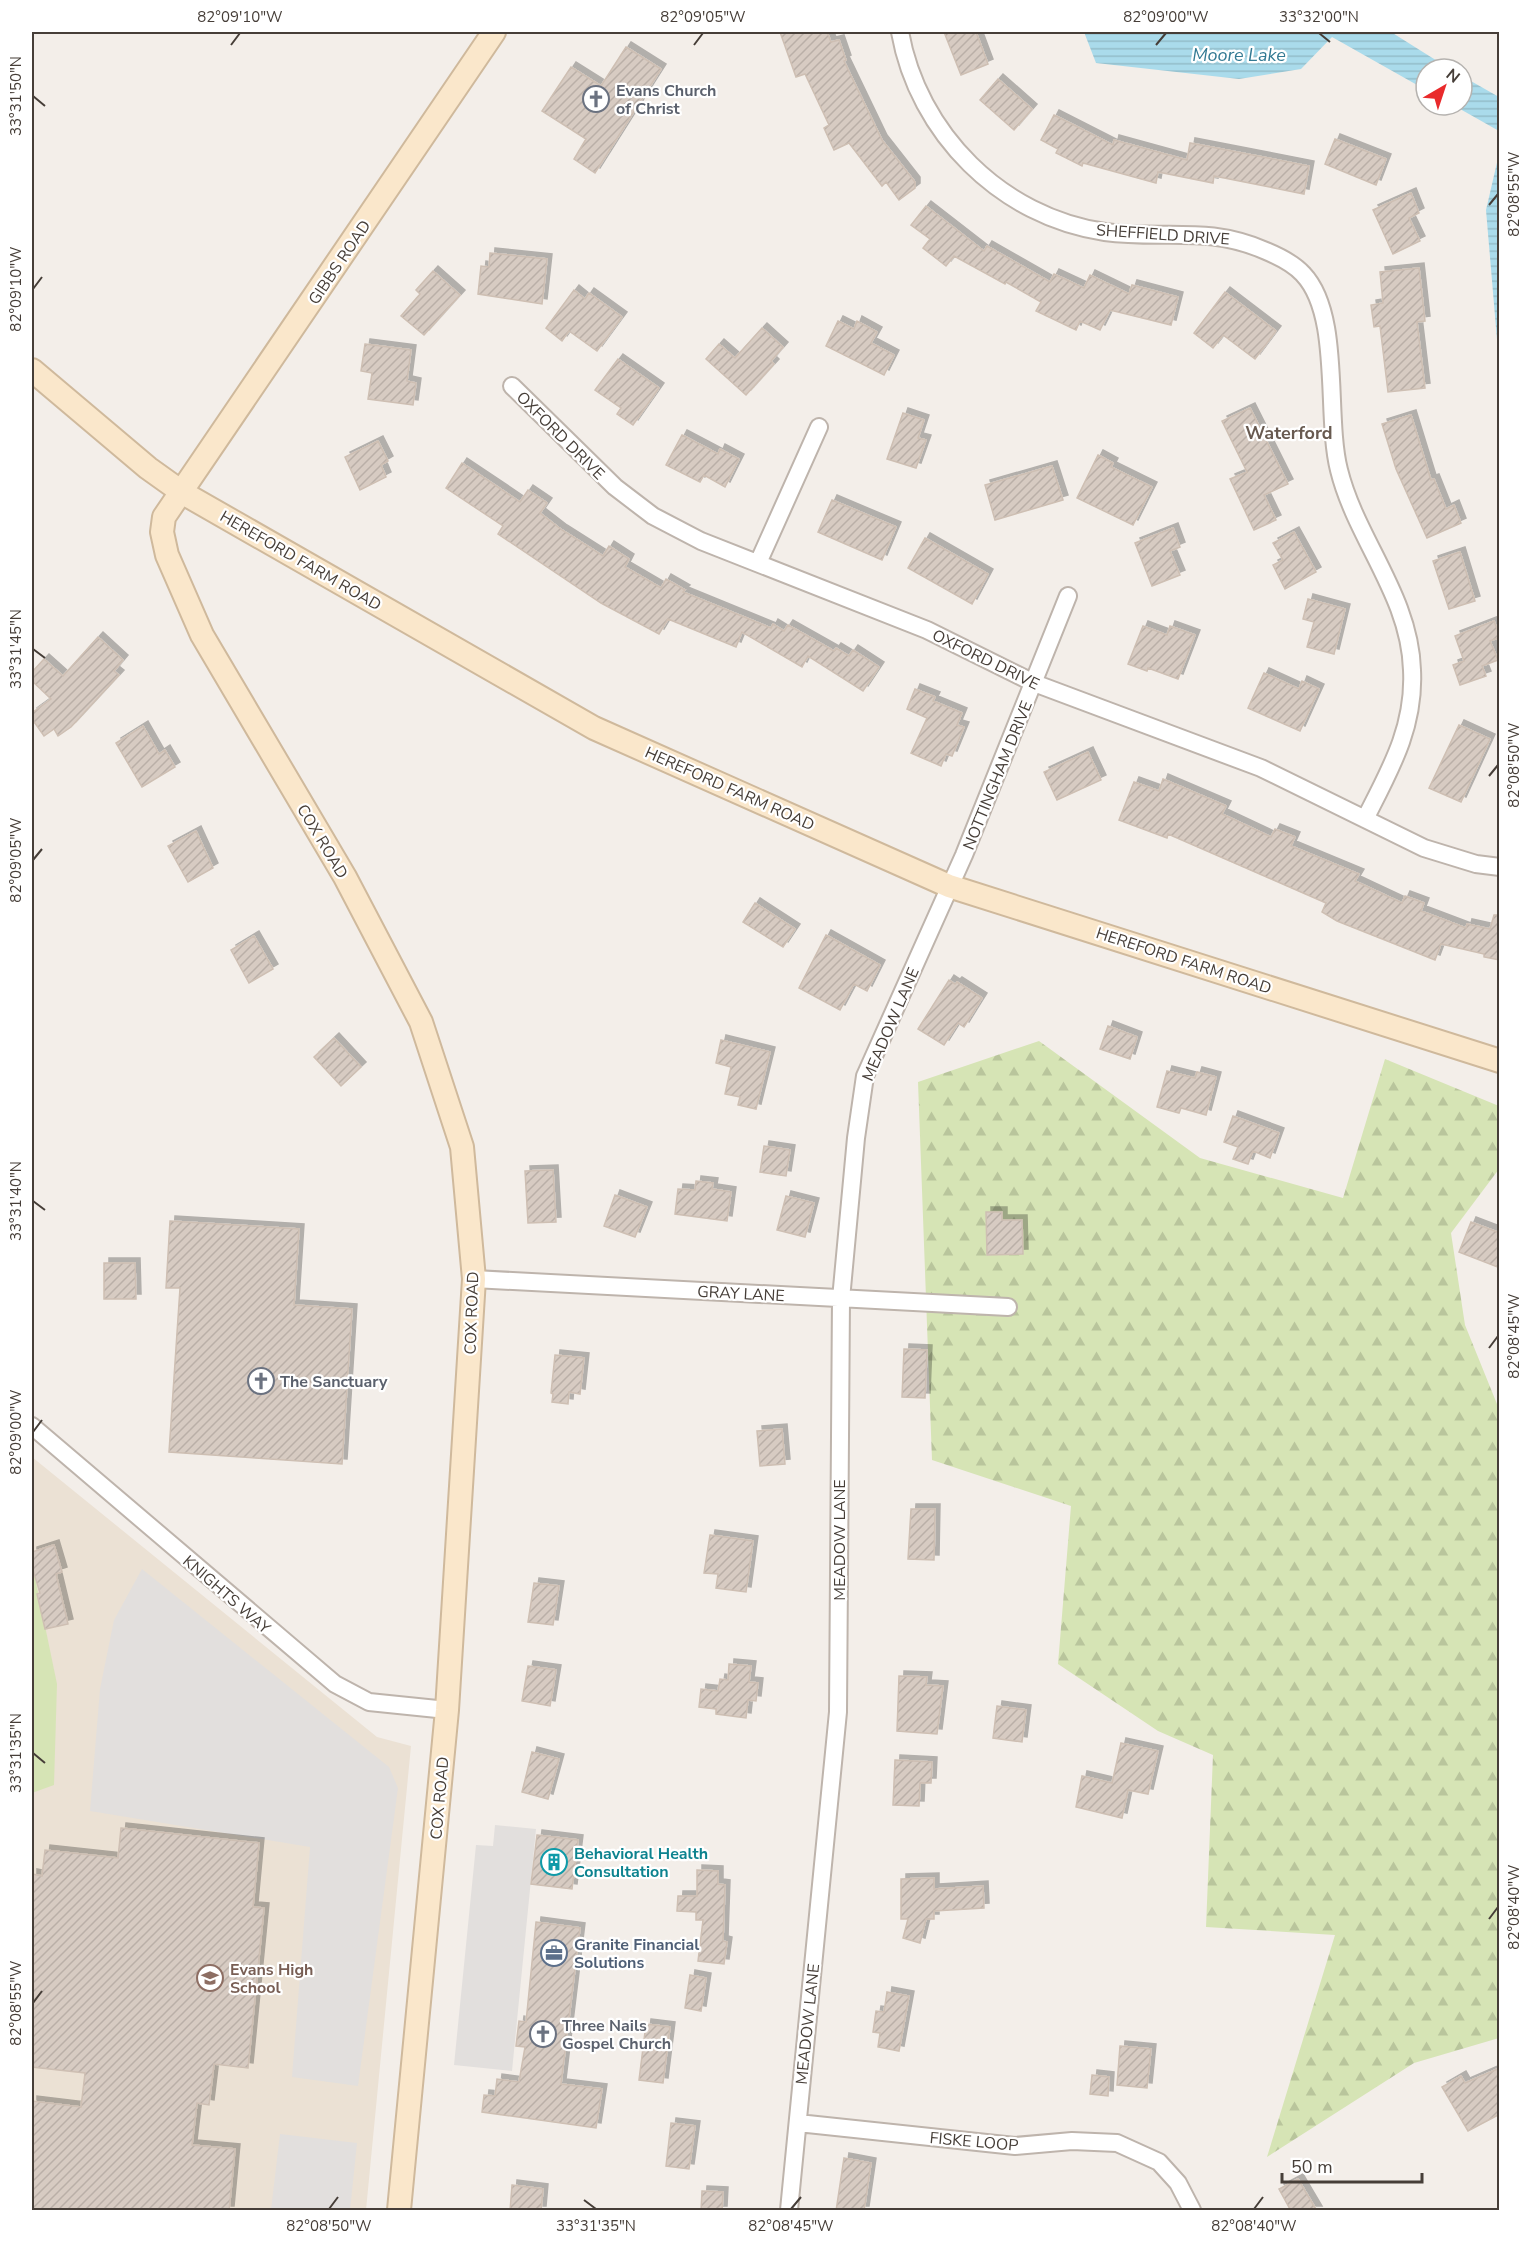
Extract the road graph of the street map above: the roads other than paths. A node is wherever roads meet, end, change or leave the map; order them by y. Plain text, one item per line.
1 (494, 32) edge
2 (900, 32) edge
3 (32, 370) edge
4 (512, 386) dead end
5 (819, 427) dead end
6 (183, 493) junction
7 (758, 563) junction
8 (1068, 596) dead end
9 (1034, 683) junction
10 (1365, 819) junction
11 (1500, 867) edge
12 (949, 886) junction
13 (1500, 1061) edge
14 (474, 1279) junction
15 (840, 1299) junction
16 (1008, 1307) dead end
17 (32, 1426) edge
18 (447, 1710) junction
19 (798, 2123) junction
20 (399, 2211) edge
21 (789, 2211) edge
22 (1192, 2211) edge

1 - 6 street, GIBBS ROAD
2 - 10 street, SHEFFIELD DRIVE
3 - 6 street, HEREFORD FARM ROAD
4 - 7 street, OXFORD DRIVE
5 - 7 street
6 - 12 street, HEREFORD FARM ROAD
6 - 14 street, COX ROAD
7 - 9 street, OXFORD DRIVE
8 - 9 street, NOTTINGHAM DRIVE
9 - 10 street, OXFORD DRIVE
9 - 12 street, NOTTINGHAM DRIVE
10 - 11 street, OXFORD DRIVE
12 - 13 street, HEREFORD FARM ROAD
12 - 15 street, MEADOW LANE
14 - 15 street, GRAY LANE
14 - 18 street, COX ROAD
15 - 16 street, GRAY LANE
15 - 19 street, MEADOW LANE
17 - 18 street, KNIGHTS WAY
18 - 20 street, COX ROAD
19 - 21 street, MEADOW LANE
19 - 22 street, FISKE LOOP

